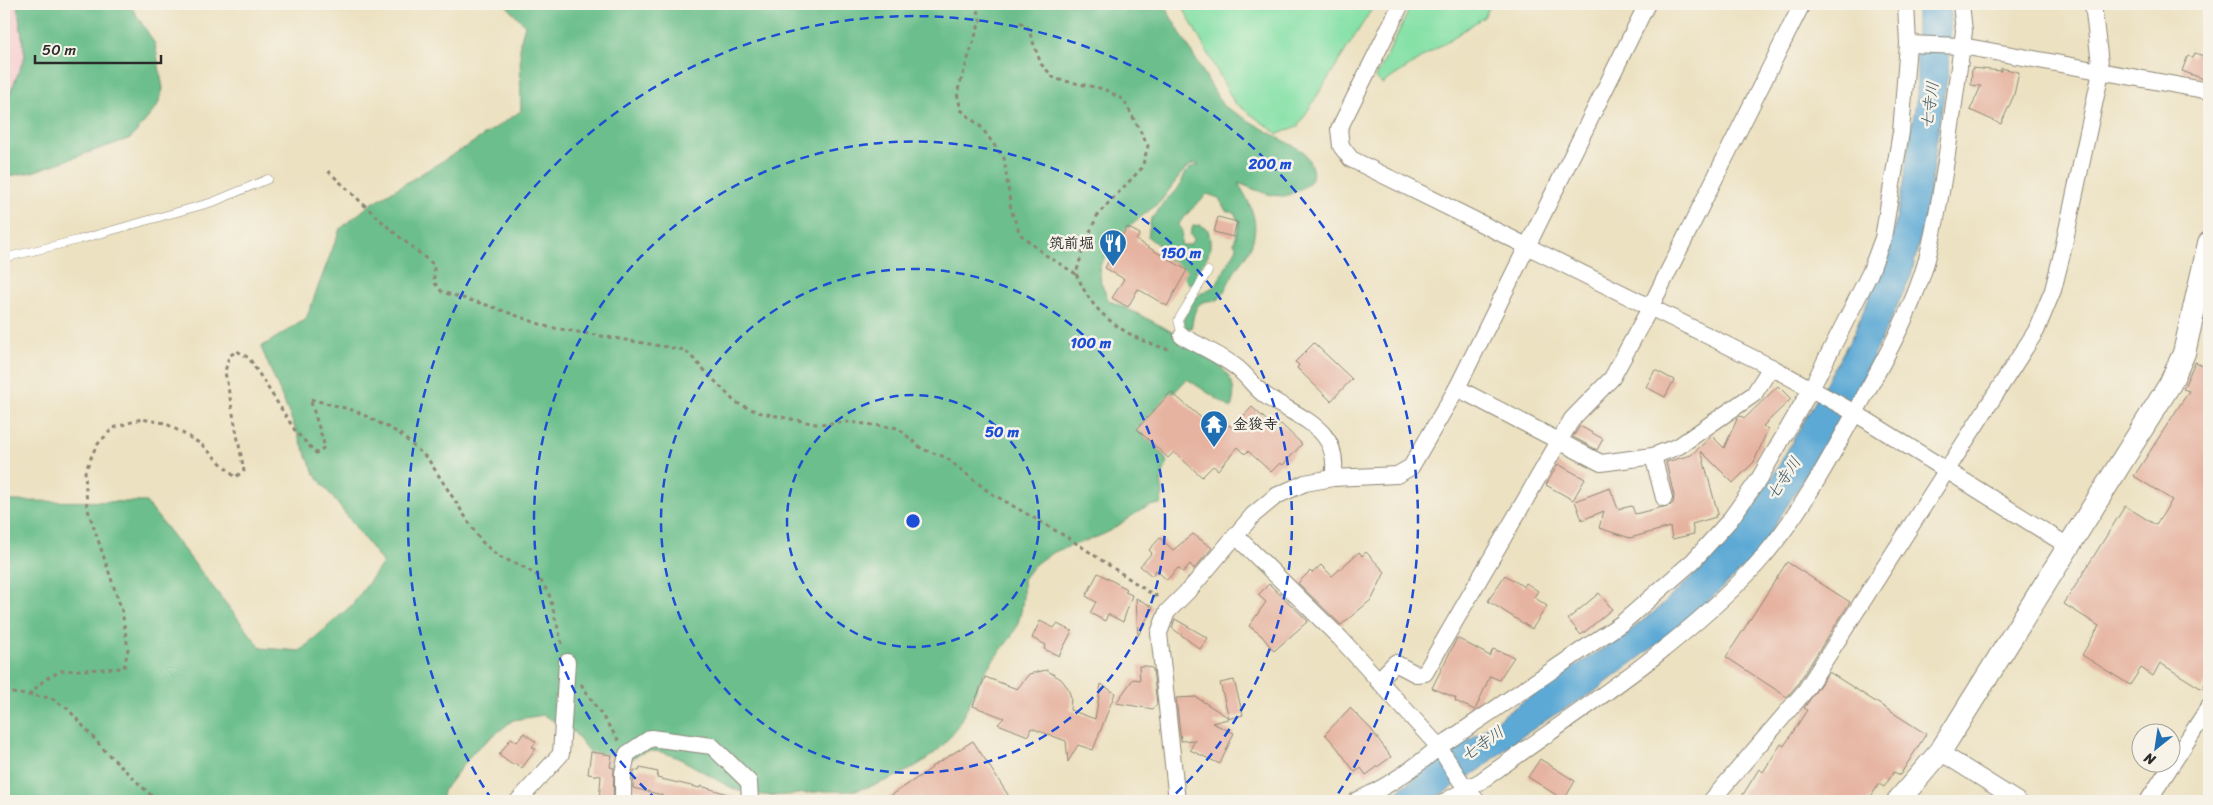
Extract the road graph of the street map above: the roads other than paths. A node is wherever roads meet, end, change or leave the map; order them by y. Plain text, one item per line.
1 (1401, 4) edge
2 (1647, 4) edge
3 (1802, 4) edge
4 (1906, 4) edge
5 (1961, 4) edge
6 (2092, 4) edge
7 (1912, 43) junction
8 (1956, 46) junction
9 (2101, 72) junction
10 (2209, 91) edge
11 (268, 179) dead end
12 (2209, 243) edge
13 (1526, 247) junction
14 (4, 258) edge
15 (1208, 271) dead end
16 (1650, 308) junction
17 (1189, 340) joint
18 (1771, 367) junction
19 (1457, 388) junction
20 (1811, 389) junction
21 (1855, 414) junction
22 (1558, 440) junction
23 (1653, 456) junction
24 (1947, 471) junction
25 (1332, 478) junction
26 (1664, 498) dead end
27 (1236, 536) junction
28 (2068, 546) junction
29 (567, 662) road end
30 (1378, 681) junction
31 (2208, 713) edge
32 (1441, 752) junction
33 (1940, 752) junction
34 (1468, 790) edge
35 (518, 801) edge
36 (623, 801) edge
37 (750, 801) edge
38 (1176, 801) edge
39 (1356, 801) edge
40 (1446, 801) edge
41 (1711, 801) edge
42 (1898, 801) edge
43 (2018, 801) edge
44 (2148, 801) edge

1 - 13 street
2 - 13 street
3 - 16 street
4 - 7 street
5 - 8 street
6 - 9 street
7 - 8 street
7 - 20 street
8 - 9 street
8 - 21 street
9 - 10 street
9 - 24 street
11 - 14 lane
12 - 28 street
13 - 16 street
13 - 19 street
15 - 17 lane
16 - 18 street
16 - 22 street
17 - 25 street
18 - 20 street
18 - 23 street
19 - 22 street
19 - 25 street
20 - 21 street
20 - 32 street
21 - 24 street
21 - 34 street
22 - 23 street
22 - 30 street
23 - 26 street
24 - 28 street
24 - 41 street
25 - 27 street
27 - 30 street
27 - 38 street
28 - 33 street
29 - 35 street
30 - 32 street
31 - 44 street
32 - 34 street
32 - 39 street
33 - 42 street
33 - 43 street
34 - 40 street
36 - 37 street

